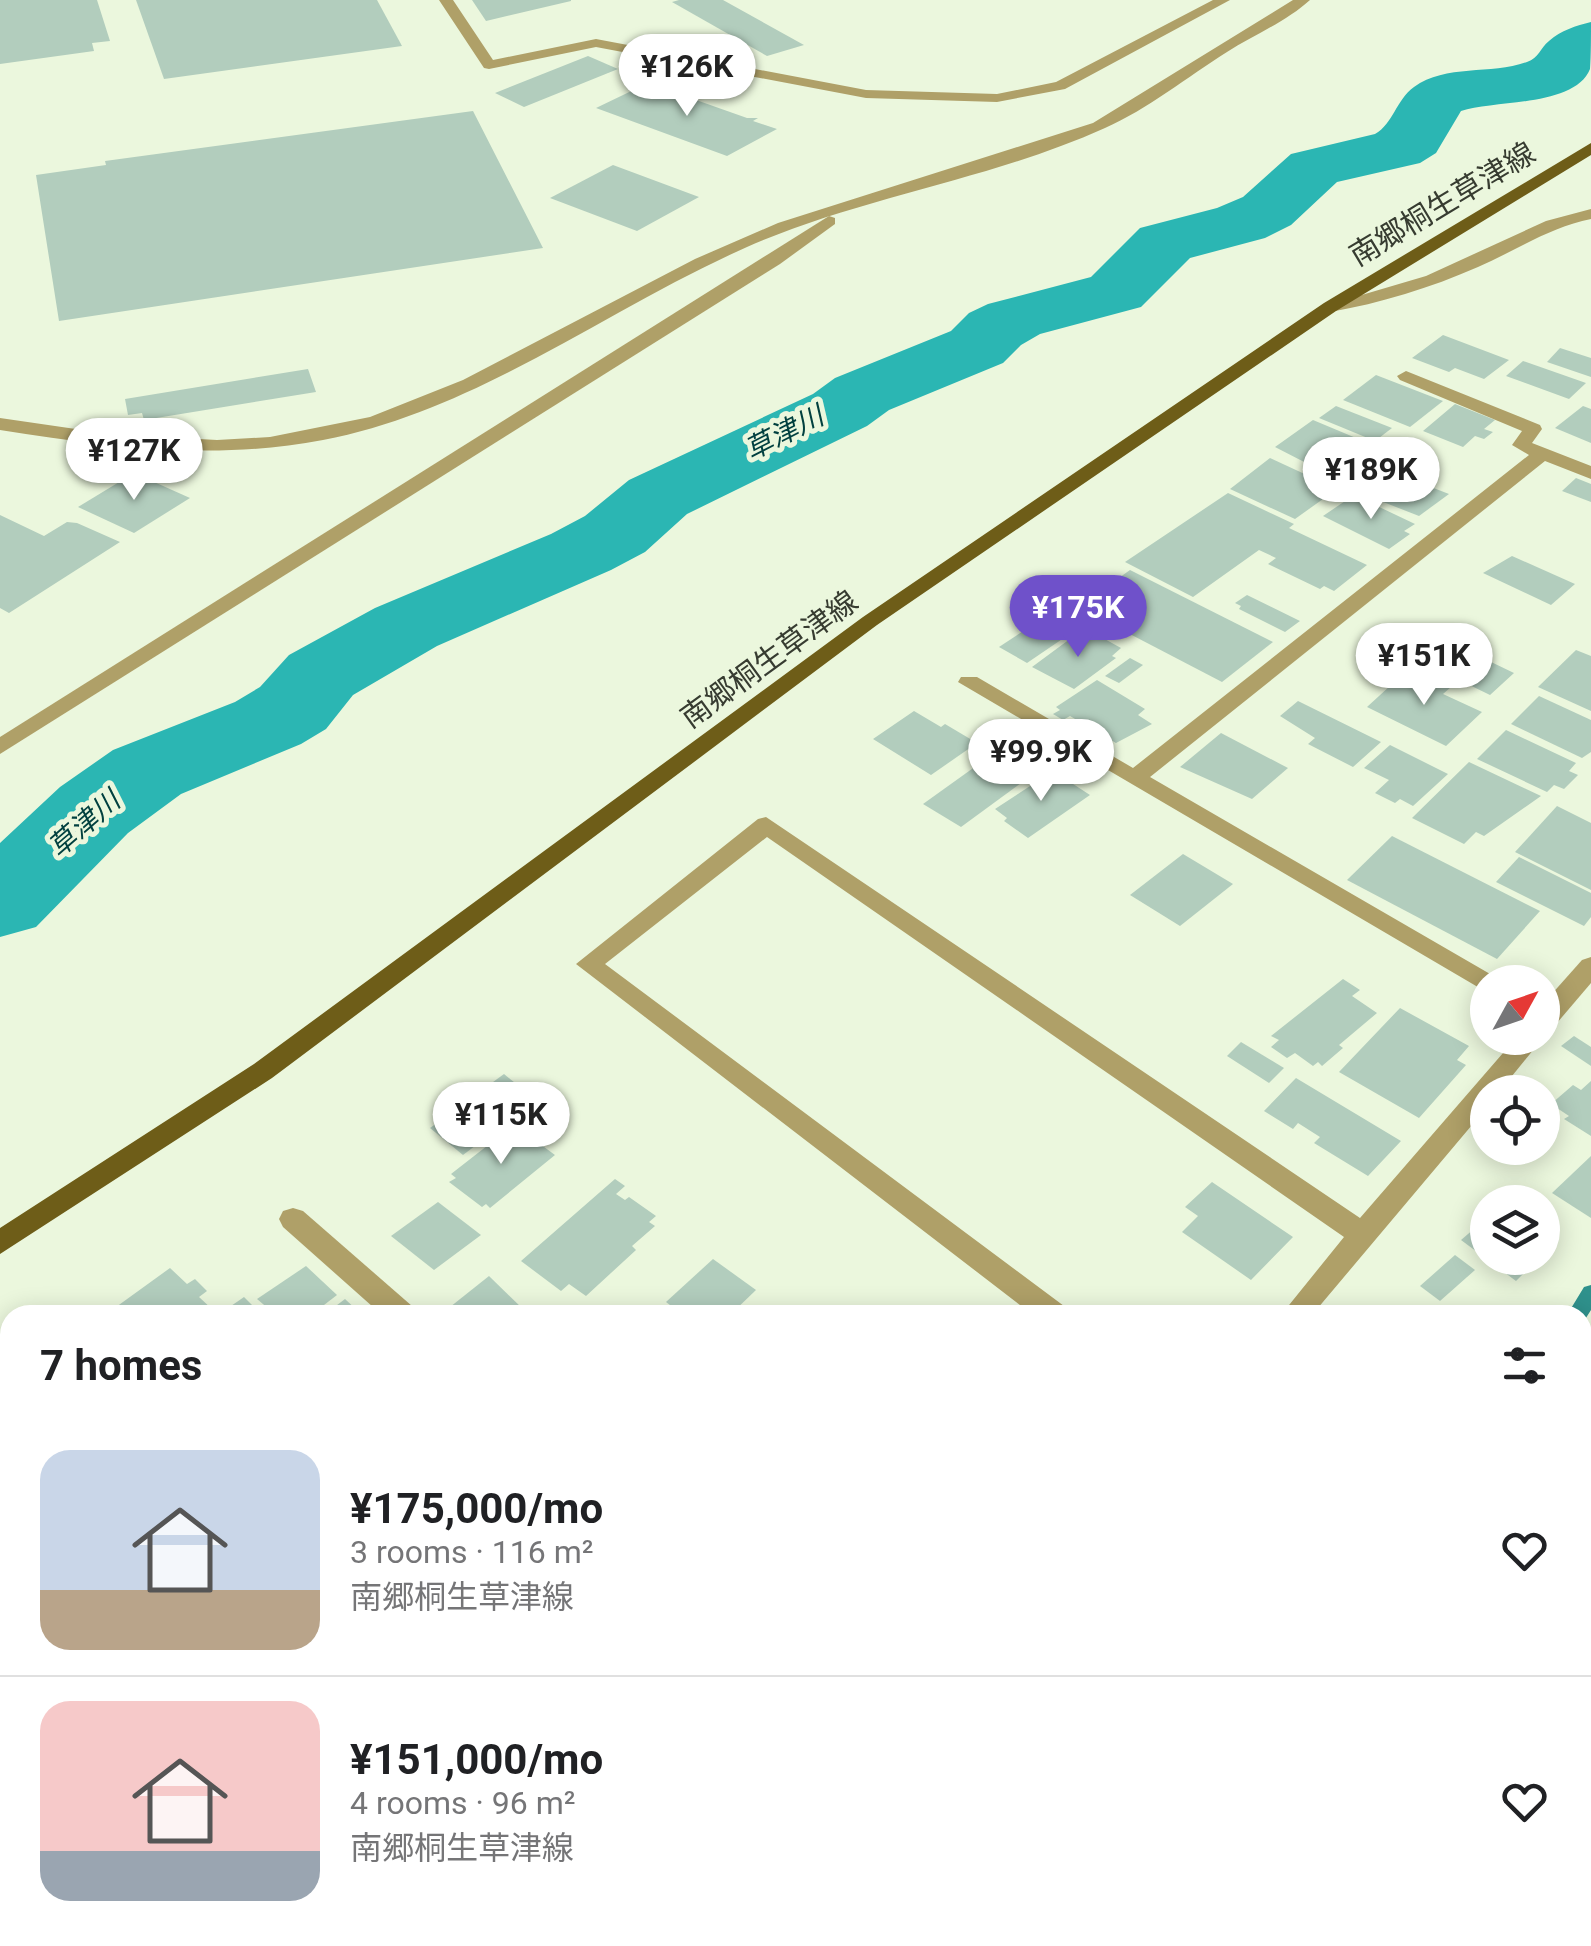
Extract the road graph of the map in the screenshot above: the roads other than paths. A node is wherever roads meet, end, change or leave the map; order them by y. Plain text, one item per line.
1 (446, 0) edge
2 (1223, 0) edge
3 (1276, 0) edge
4 (1301, 1) edge
5 (1591, 148) edge
6 (854, 204) junction
7 (1591, 214) edge
8 (1330, 307) junction
9 (1406, 376) dead end
10 (0, 424) edge
11 (1542, 454) junction
12 (1591, 474) edge
13 (969, 682) dead end
14 (0, 746) edge
15 (1134, 778) junction
16 (1591, 966) edge
17 (1470, 974) edge
18 (1560, 1001) edge
19 (1513, 1055) edge
20 (294, 1219) dead end
21 (1362, 1235) junction
22 (0, 1243) edge
23 (391, 1305) edge
24 (1041, 1305) edge
25 (1302, 1305) edge

1 - 2 street
3 - 4 street
4 - 6 street
5 - 8 main road, 南郷桐生草津線
6 - 10 street
6 - 14 street
7 - 8 street
8 - 22 main road, 南郷桐生草津線
9 - 11 street
11 - 12 street
11 - 15 street
13 - 15 street
15 - 17 street
16 - 18 street
19 - 21 street
20 - 23 street
21 - 24 street
21 - 25 street

